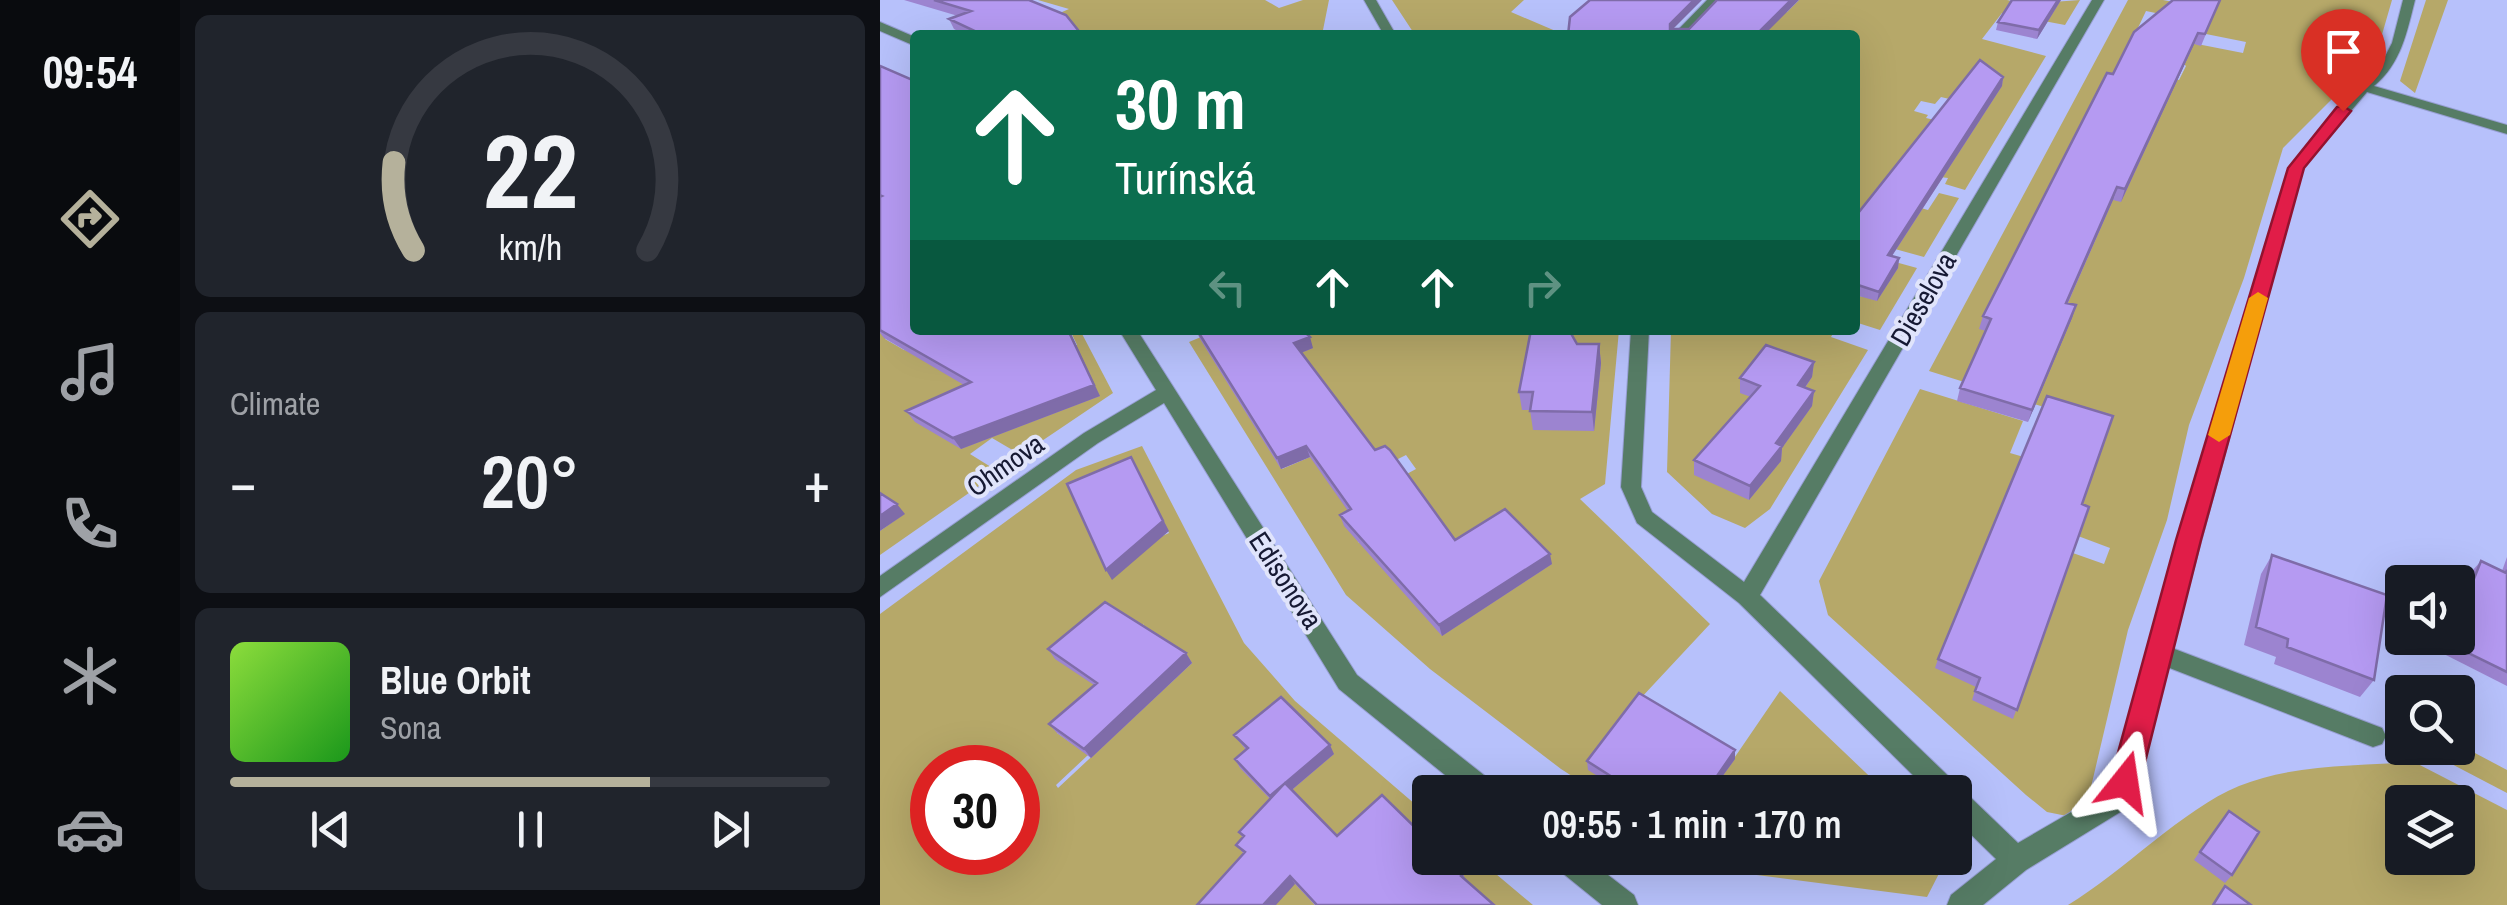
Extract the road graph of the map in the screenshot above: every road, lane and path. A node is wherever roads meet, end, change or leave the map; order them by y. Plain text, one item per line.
1 (1370, 0) edge
2 (1714, 0) edge
3 (2098, 0) edge
4 (2408, 0) edge
5 (880, 26) edge
6 (1387, 30) edge
7 (1684, 30) edge
8 (910, 40) edge
9 (2364, 87) junction
10 (2507, 130) edge
11 (1131, 335) edge
12 (1640, 335) edge
13 (1166, 393) junction
14 (880, 588) edge
15 (1747, 597) junction
16 (2158, 654) junction
17 (2373, 736) dead end
18 (1464, 775) edge
19 (1930, 775) edge
20 (1972, 817) edge
21 (2016, 860) junction
22 (1586, 875) edge
23 (1624, 905) edge
24 (1961, 905) edge

1 - 6 street
2 - 7 street
3 - 15 street, Dieselova
4 - 9 street
5 - 8 street
9 - 10 street
9 - 16 street
11 - 13 street, Edisonova
12 - 15 street
13 - 14 street, Ohmova
13 - 18 street, Edisonova
15 - 19 street
16 - 17 street
16 - 21 street
20 - 21 street
21 - 24 street
22 - 23 street

